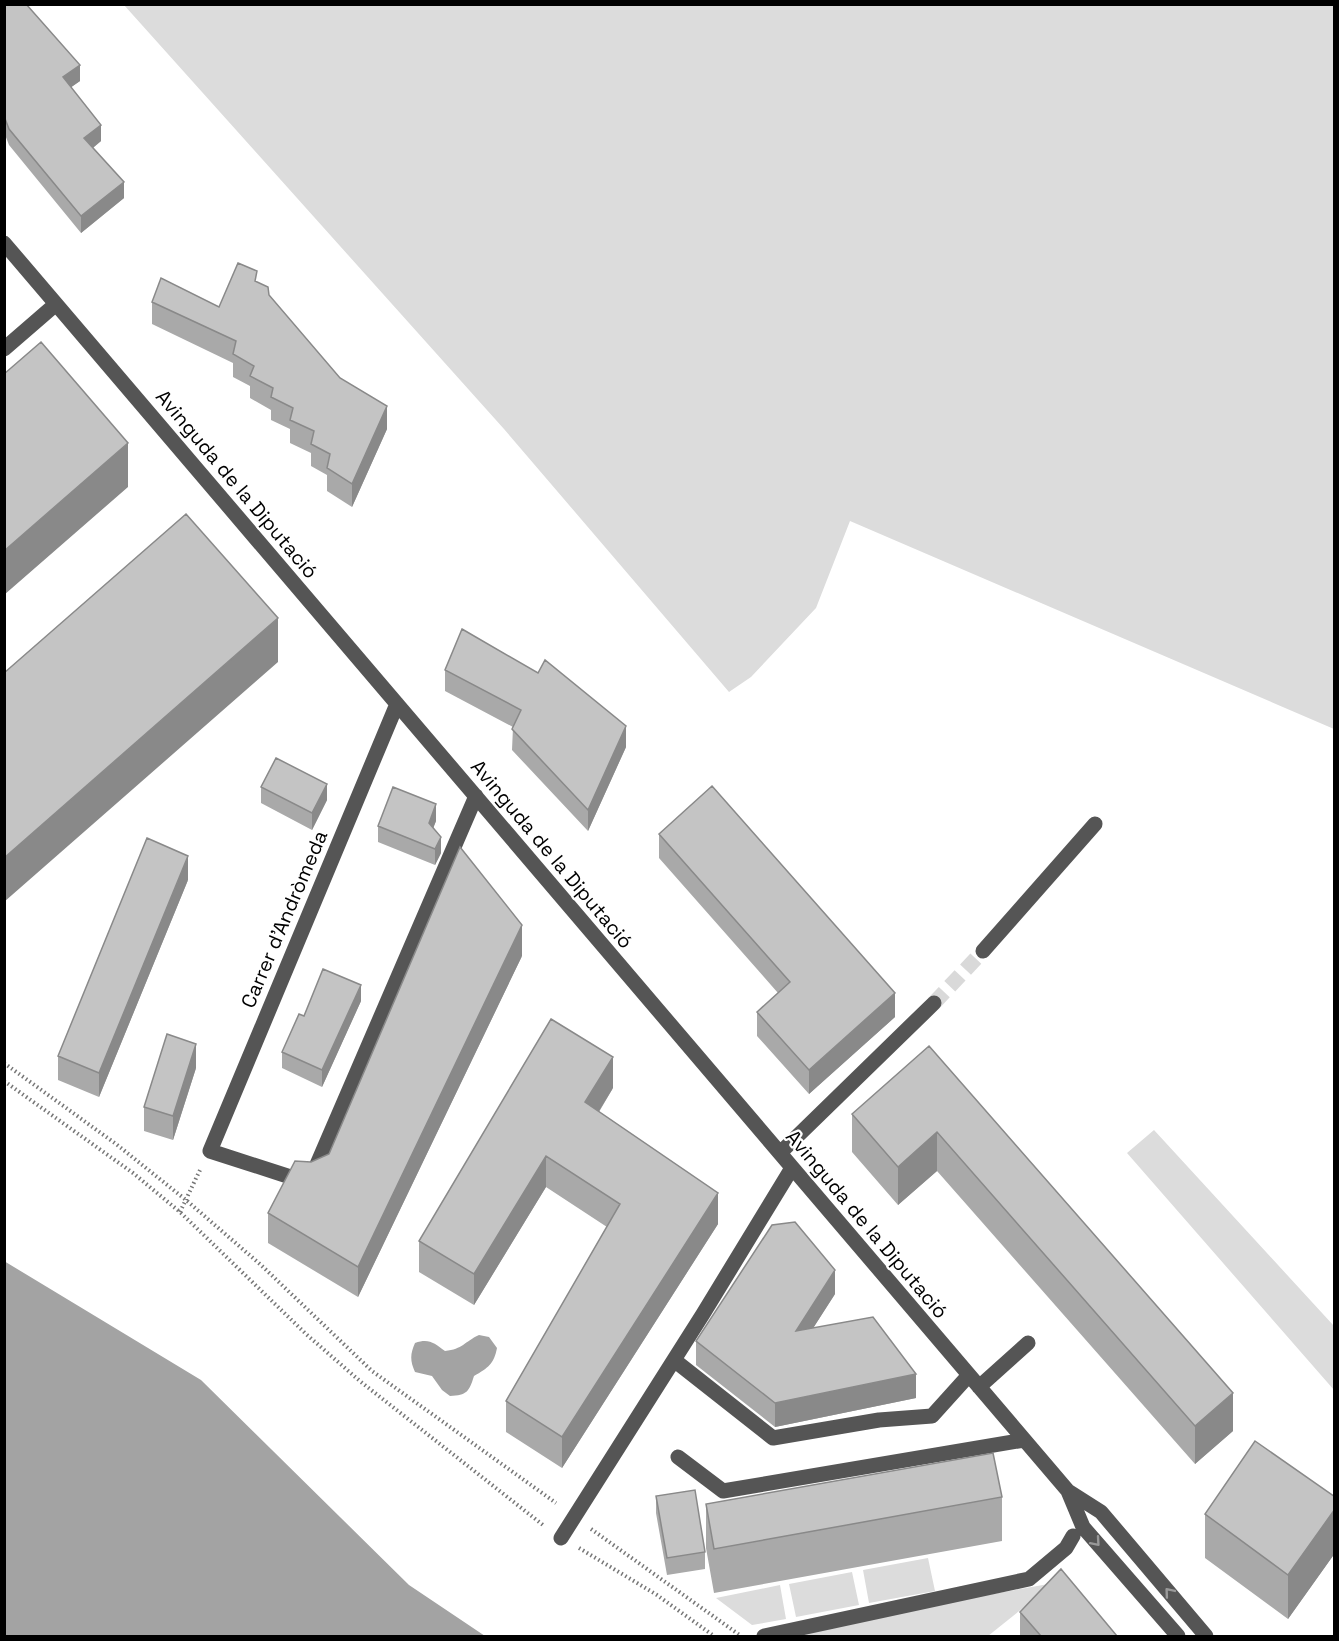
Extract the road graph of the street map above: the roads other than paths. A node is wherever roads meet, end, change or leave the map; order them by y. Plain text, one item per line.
1 (4, 243) edge
2 (56, 304) junction
3 (4, 349) edge
4 (397, 704) junction
5 (476, 796) junction
6 (1095, 824) dead end
7 (983, 951) tunnel mouth
8 (933, 1003) tunnel mouth
9 (780, 1153) junction
10 (792, 1168) junction
11 (1028, 1343) dead end
12 (674, 1360) junction
13 (969, 1375) junction
14 (979, 1387) junction
15 (1024, 1440) junction
16 (678, 1457) dead end
17 (1068, 1491) junction
18 (1073, 1536) dead end
19 (561, 1538) road end
20 (764, 1636) edge
21 (1178, 1636) edge
22 (1206, 1636) edge

1 - 2 street, Avinguda de la Diputació
2 - 3 street
2 - 4 street, Avinguda de la Diputació
4 - 5 street, Avinguda de la Diputació
4 - 5 street, Carrer d'Andròmeda
5 - 9 street, Avinguda de la Diputació
6 - 7 street
8 - 9 street
9 - 10 street, Avinguda de la Diputació
10 - 12 street
10 - 13 street, Avinguda de la Diputació
11 - 14 street
12 - 13 street
12 - 19 street
13 - 14 street, Avinguda de la Diputació
14 - 15 street, Avinguda de la Diputació
15 - 16 street
15 - 17 street, Avinguda de la Diputació
17 -> 21 street
22 -> 17 street
18 - 20 street

